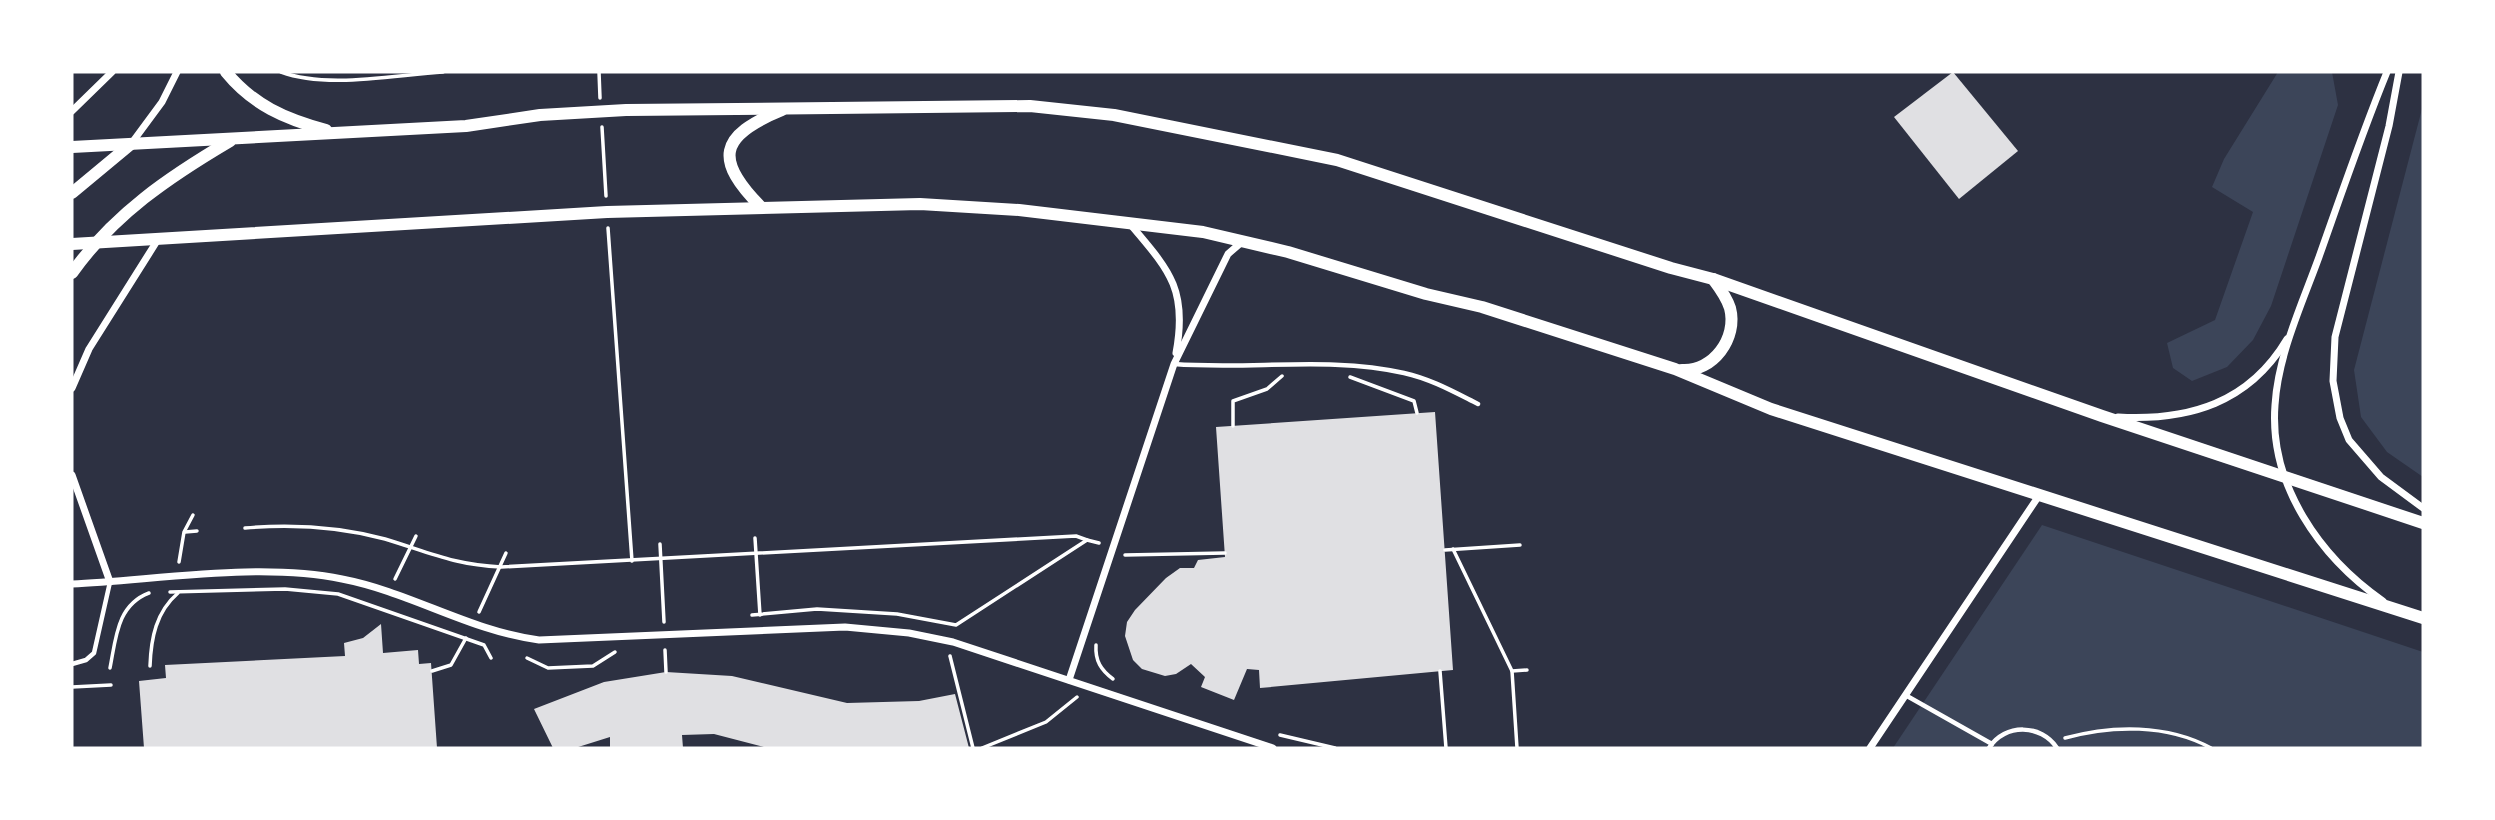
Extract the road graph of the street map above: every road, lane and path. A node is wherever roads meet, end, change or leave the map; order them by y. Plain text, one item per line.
1 (112, 72) edge
2 (177, 72) edge
3 (226, 72) edge
4 (281, 72) edge
5 (443, 72) edge
6 (599, 72) edge
7 (2387, 72) edge
8 (2399, 72) edge
9 (788, 107) junction
10 (72, 111) edge
11 (601, 111) junction
12 (336, 133) junction
13 (233, 139) junction
14 (131, 144) junction
15 (72, 147) edge
16 (72, 193) edge
17 (762, 208) junction
18 (607, 212) junction
19 (1130, 224) junction
20 (157, 241) junction
21 (1243, 241) junction
22 (93, 243) junction
23 (72, 244) edge
24 (72, 273) edge
25 (1713, 279) junction
26 (2293, 330) junction
27 (1174, 364) junction
28 (1290, 366) junction
29 (1344, 366) junction
30 (1675, 369) junction
31 (72, 388) edge
32 (1478, 404) dead end
33 (1417, 413) dead end
34 (2102, 416) junction
35 (1233, 426) dead end
36 (72, 475) edge
37 (2284, 477) junction
38 (2038, 497) junction
39 (2423, 508) edge
40 (193, 515) dead end
41 (2423, 523) edge
42 (245, 528) dead end
43 (197, 531) dead end
44 (184, 532) junction
45 (416, 536) dead end
46 (755, 538) dead end
47 (1087, 540) junction
48 (1098, 543) dead end
49 (660, 544) dead end
50 (1520, 545) dead end
51 (412, 548) junction
52 (1445, 550) dead end
53 (1453, 550) junction
54 (506, 553) dead end
55 (1225, 553) dead end
56 (756, 555) junction
57 (661, 560) junction
58 (632, 561) junction
59 (179, 564) dead end
60 (1121, 566) dead end
61 (501, 567) junction
62 (395, 579) dead end
63 (110, 582) junction
64 (72, 584) edge
65 (180, 585) dead end
66 (180, 591) junction
67 (2395, 610) junction
68 (478, 613) dead end
69 (760, 614) dead end
70 (2423, 618) edge
71 (664, 622) dead end
72 (957, 625) dead end
73 (466, 638) junction
74 (1096, 638) dead end
75 (678, 649) dead end
76 (665, 650) junction
77 (652, 651) dead end
78 (626, 652) dead end
79 (940, 653) dead end
80 (950, 656) junction
81 (491, 658) dead end
82 (527, 658) dead end
83 (962, 660) dead end
84 (72, 664) edge
85 (150, 666) dead end
86 (110, 668) dead end
87 (1527, 670) dead end
88 (432, 671) dead end
89 (1440, 671) dead end
90 (1512, 671) junction
91 (666, 672) dead end
92 (1069, 680) junction
93 (1116, 682) dead end
94 (111, 685) dead end
95 (72, 687) edge
96 (1065, 693) dead end
97 (1907, 696) junction
98 (1077, 697) junction
99 (1086, 699) dead end
100 (1269, 732) dead end
101 (2053, 742) junction
102 (1990, 746) edge
103 (973, 748) edge
104 (982, 748) edge
105 (1273, 748) edge
106 (1335, 748) edge
107 (1446, 748) edge
108 (1517, 748) edge
109 (1870, 748) edge
110 (2057, 748) edge
111 (2211, 748) edge

1 - 10 street
2 - 14 street
3 - 12 street
4 - 5 path
6 - 11 path
7 - 26 street
8 - 39 street
9 - 11 street
9 - 17 street
9 - 25 street
11 - 12 street
11 - 18 path
12 - 13 street
13 - 14 street
13 - 22 street
14 - 15 street
14 - 16 street
17 - 18 street
17 - 19 street
18 - 20 street
18 - 58 path
19 - 21 street
19 - 27 street
20 - 22 street
20 - 31 street
21 - 27 street
21 - 30 street
22 - 23 street
22 - 24 street
25 - 30 street
25 - 34 street
26 - 34 street
26 - 37 street
27 - 28 lane
27 - 92 street
28 - 29 lane
28 - 35 path
29 - 32 lane
29 - 33 path
30 - 38 street
34 - 37 street
36 - 63 street
37 - 41 street
37 - 67 street
38 - 67 street
38 - 97 street
40 - 44 path
42 - 51 path
43 - 44 path
44 - 59 path
45 - 51 path
46 - 56 path
47 - 48 path
47 - 56 path
47 - 72 path
49 - 57 path
50 - 53 path
51 - 61 path
51 - 62 path
52 - 53 path
53 - 90 path
54 - 61 path
55 - 60 path
56 - 57 path
56 - 69 path
57 - 58 path
57 - 71 path
58 - 61 path
61 - 68 path
63 - 64 street
63 - 84 lane
63 - 92 street
65 - 66 path
66 - 73 path
66 - 85 path
66 - 86 path
67 - 70 street
73 - 81 path
73 - 88 path
74 - 93 path
75 - 76 path
76 - 77 path
76 - 91 path
78 - 82 path
79 - 80 path
80 - 83 path
80 - 103 path
87 - 90 path
89 - 107 path
90 - 108 path
92 - 105 street
94 - 95 path
96 - 98 path
97 - 102 lane
97 - 109 street
98 - 99 path
98 - 104 path
100 - 106 path
101 - 102 lane
101 - 110 lane
101 - 111 path

